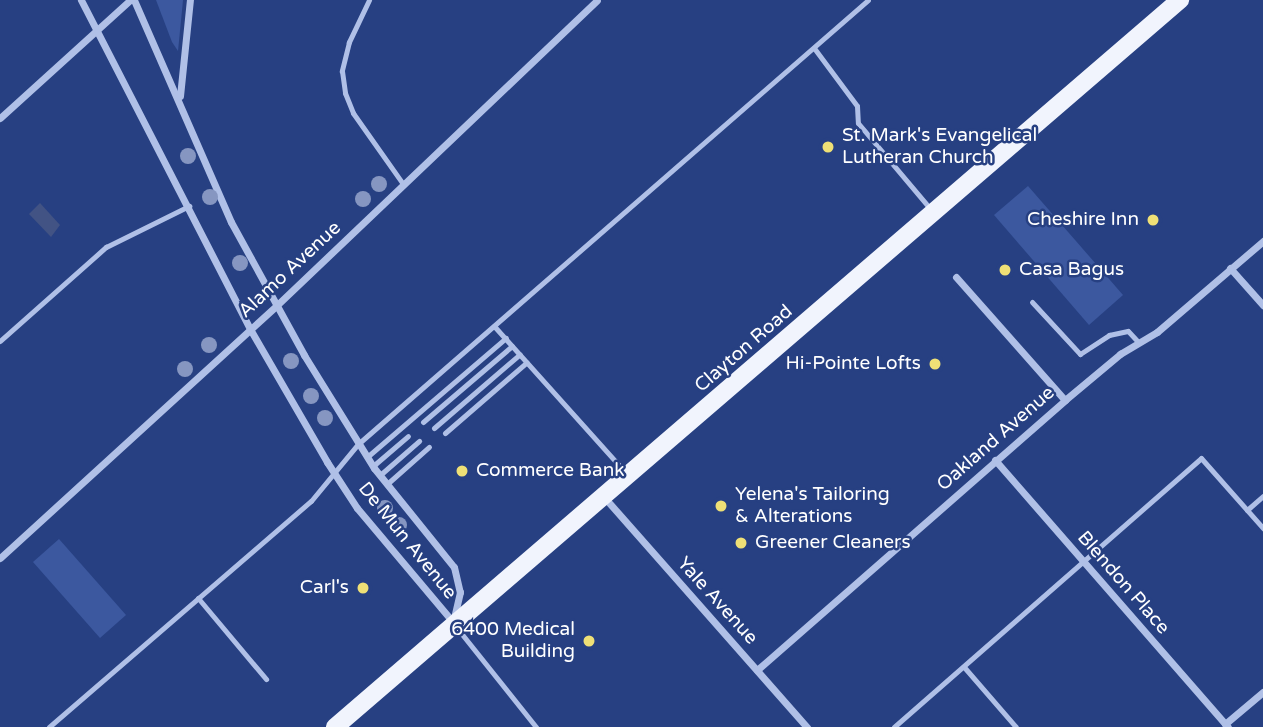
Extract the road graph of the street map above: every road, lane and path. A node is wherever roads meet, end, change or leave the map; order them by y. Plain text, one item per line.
1 (81, 0) edge
2 (132, 0) edge
3 (190, 0) edge
4 (369, 0) edge
5 (597, 0) edge
6 (868, 0) edge
7 (1180, 0) edge
8 (95, 31) junction
9 (814, 48) junction
10 (181, 103) junction
11 (0, 118) edge
12 (404, 184) junction
13 (189, 206) junction
14 (934, 214) junction
15 (1263, 241) edge
16 (1230, 268) junction
17 (956, 277) dead end
18 (1032, 302) dead end
19 (1263, 305) edge
20 (276, 306) junction
21 (495, 326) junction
22 (250, 330) junction
23 (506, 338) junction
24 (0, 341) edge
25 (1139, 343) junction
26 (512, 346) junction
27 (520, 354) junction
28 (527, 362) junction
29 (1065, 400) junction
30 (423, 422) dead end
31 (434, 428) dead end
32 (445, 433) dead end
33 (408, 436) dead end
34 (419, 441) dead end
35 (358, 444) junction
36 (429, 447) dead end
37 (367, 457) junction
38 (995, 460) junction
39 (373, 466) junction
40 (335, 474) junction
41 (380, 475) junction
42 (628, 476) junction
43 (387, 484) junction
44 (1263, 496) edge
45 (604, 497) junction
46 (1247, 510) junction
47 (1263, 528) edge
48 (0, 558) edge
49 (1085, 563) junction
50 (198, 598) junction
51 (453, 622) junction
52 (964, 667) junction
53 (757, 670) junction
54 (266, 679) dead end
55 (1263, 692) edge
56 (1227, 726) edge
57 (48, 727) edge
58 (335, 727) edge
59 (536, 727) edge
60 (807, 727) edge
61 (894, 727) edge
62 (1016, 727) edge

1 - 8 street, De Mun Avenue
2 - 8 street
2 - 10 street, De Mun Avenue
3 - 10 street
4 - 12 lane
5 - 12 street, Alamo Avenue
6 - 9 lane
7 - 14 main road, Clayton Road
8 - 11 street
8 - 13 street, De Mun Avenue
9 - 14 lane
9 - 21 lane
10 - 20 street, De Mun Avenue
12 - 20 street, Alamo Avenue
13 - 22 street, De Mun Avenue
13 - 24 lane
14 - 42 main road, Clayton Road
15 - 16 street, Oakland Avenue
16 - 19 street
16 - 25 street, Oakland Avenue
17 - 29 street
18 - 25 lane
20 - 22 street, Alamo Avenue
20 - 35 street, De Mun Avenue
21 - 23 lane
21 - 35 lane
22 - 40 street, De Mun Avenue
22 - 48 street, Alamo Avenue
23 - 26 lane
23 - 37 lane
25 - 29 street, Oakland Avenue
26 - 27 lane
26 - 30 lane
27 - 28 lane
27 - 31 lane
28 - 32 lane
28 - 42 lane
29 - 38 street, Oakland Avenue
33 - 39 lane
34 - 41 lane
35 - 37 street, De Mun Avenue
35 - 40 lane
36 - 43 lane
37 - 39 street, De Mun Avenue
38 - 49 street, Blendon Place
38 - 53 street, Oakland Avenue
39 - 41 street, De Mun Avenue
40 - 50 lane
40 - 51 street, De Mun Avenue
41 - 43 street, De Mun Avenue
42 - 45 main road, Clayton Road
43 - 51 street, De Mun Avenue
44 - 46 lane
45 - 51 main road, Clayton Road
45 - 53 street, Yale Avenue
46 - 47 lane
46 - 49 lane
49 - 52 lane
49 - 56 street, Blendon Place
50 - 54 lane
50 - 57 lane
51 - 58 main road, Clayton Road
51 - 59 lane
52 - 61 lane
52 - 62 lane
53 - 60 street, Yale Avenue
55 - 56 street

